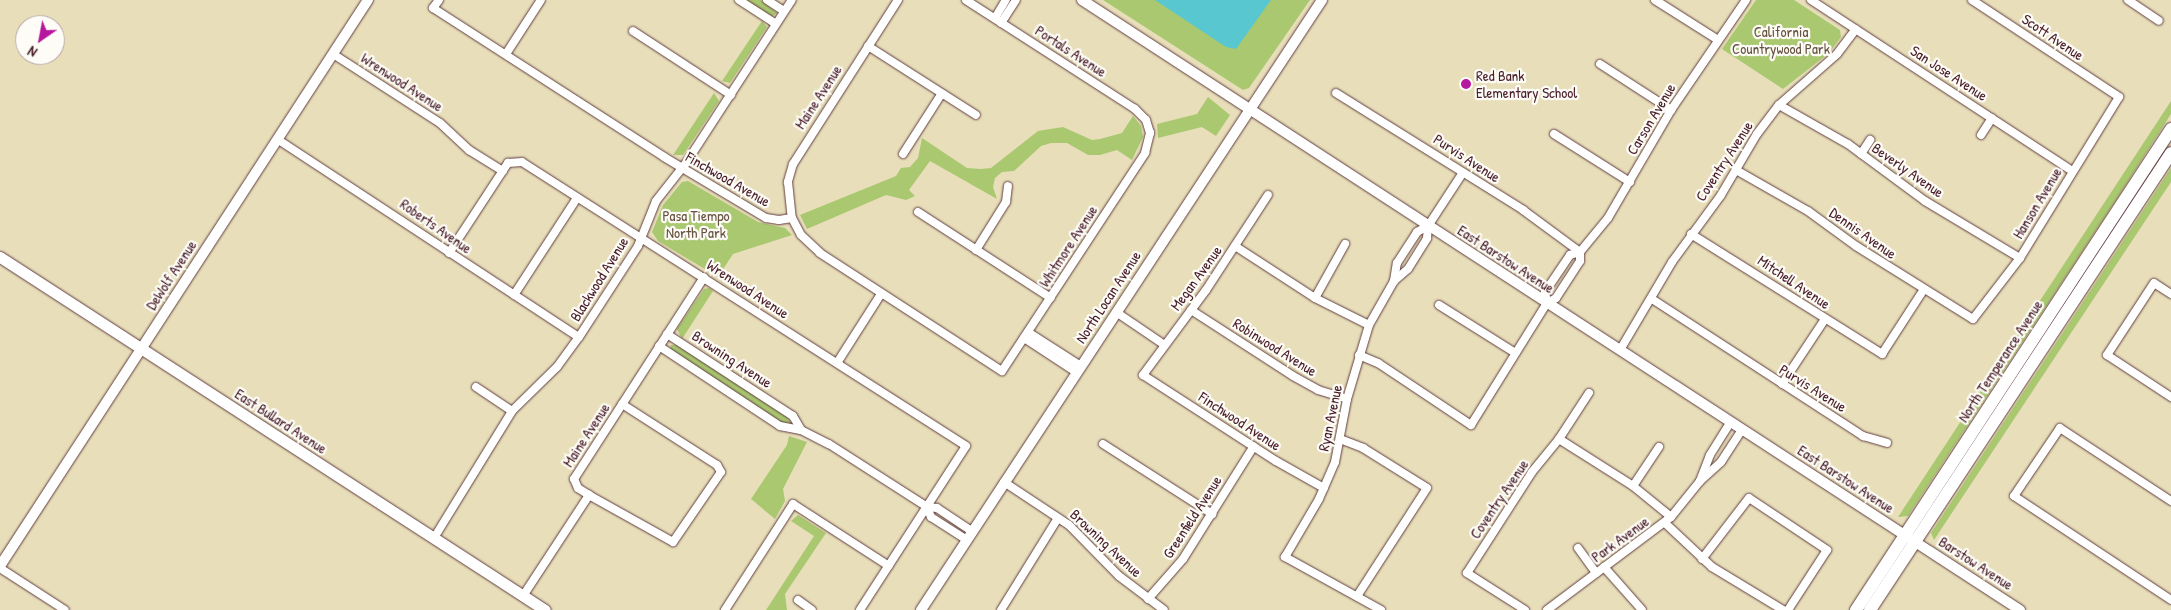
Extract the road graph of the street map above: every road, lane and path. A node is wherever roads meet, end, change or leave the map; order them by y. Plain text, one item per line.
1 (368, 0) edge
2 (439, 0) edge
3 (542, 0) edge
4 (740, 0) edge
5 (767, 0) edge
6 (792, 0) edge
7 (898, 0) edge
8 (966, 0) edge
9 (1006, 0) edge
10 (1016, 0) edge
11 (1082, 0) edge
12 (1322, 0) edge
13 (1655, 0) edge
14 (1746, 0) edge
15 (1811, 0) edge
16 (1972, 0) edge
17 (2128, 0) edge
18 (784, 11) junction
19 (998, 21) junction
20 (2159, 21) dead end
21 (776, 24) junction
22 (1856, 29) junction
23 (633, 31) dead end
24 (1718, 40) junction
25 (868, 46) junction
26 (333, 54) junction
27 (506, 54) junction
28 (1600, 64) dead end
29 (942, 93) junction
30 (1336, 93) dead end
31 (731, 95) junction
32 (2119, 97) joint
33 (1780, 105) junction
34 (1250, 109) junction
35 (1671, 110) junction
36 (976, 115) dead end
37 (1992, 118) junction
38 (2171, 129) edge
39 (1150, 133) joint
40 (1554, 134) dead end
41 (1981, 135) dead end
42 (277, 139) junction
43 (1870, 140) dead end
44 (2171, 153) edge
45 (903, 154) dead end
46 (1861, 154) junction
47 (682, 168) junction
48 (1736, 170) junction
49 (503, 171) junction
50 (2072, 171) junction
51 (1462, 174) junction
52 (1630, 182) junction
53 (1008, 186) dead end
54 (1268, 195) dead end
55 (577, 198) junction
56 (918, 212) dead end
57 (792, 218) junction
58 (1428, 226) junction
59 (1691, 234) junction
60 (640, 240) junction
61 (1345, 244) dead end
62 (1235, 246) junction
63 (976, 250) junction
64 (1580, 252) junction
65 (449, 253) junction
66 (0, 256) edge
67 (2020, 258) junction
68 (704, 277) junction
69 (1394, 281) junction
70 (1924, 289) junction
71 (881, 294) junction
72 (2171, 294) edge
73 (514, 295) junction
74 (1051, 298) junction
75 (1315, 298) junction
76 (1652, 300) junction
77 (1547, 303) junction
78 (1439, 305) dead end
79 (1191, 310) junction
80 (1116, 312) junction
81 (1825, 319) junction
82 (1973, 319) joint
83 (1369, 325) junction
84 (667, 334) junction
85 (1026, 335) junction
86 (579, 337) junction
87 (1163, 344) junction
88 (659, 346) junction
89 (141, 349) junction
90 (1620, 350) junction
91 (1514, 352) junction
92 (1359, 355) junction
93 (836, 363) junction
94 (1079, 369) junction
95 (1143, 375) joint
96 (1782, 384) junction
97 (476, 387) dead end
98 (1589, 393) dead end
99 (2171, 397) edge
100 (1348, 398) junction
101 (622, 404) junction
102 (512, 411) junction
103 (1730, 422) junction
104 (801, 430) junction
105 (1742, 430) junction
106 (1340, 439) junction
107 (1559, 439) junction
108 (1887, 442) dead end
109 (1104, 444) dead end
110 (1254, 446) junction
111 (1659, 447) dead end
112 (1700, 481) junction
113 (1004, 482) junction
114 (1633, 486) junction
115 (1324, 488) junction
116 (589, 495) junction
117 (2171, 501) edge
118 (927, 507) junction
119 (1212, 514) junction
120 (1058, 518) junction
121 (1668, 520) junction
122 (970, 536) junction
123 (434, 538) junction
124 (1910, 538) junction
125 (1578, 548) dead end
126 (1702, 559) junction
127 (889, 566) junction
128 (0, 567) edge
129 (1604, 567) junction
130 (1596, 573) junction
131 (523, 596) junction
132 (1357, 596) junction
133 (1148, 598) junction
134 (798, 600) dead end
135 (2171, 600) edge
136 (65, 610) edge
137 (545, 610) edge
138 (725, 610) edge
139 (812, 610) edge
140 (860, 610) edge
141 (921, 610) edge
142 (1001, 610) edge
143 (1164, 610) edge
144 (1381, 610) edge
145 (1525, 610) edge
146 (1547, 610) edge
147 (1642, 610) edge
148 (1783, 610) edge
149 (1788, 610) edge
150 (1856, 610) edge
151 (1870, 610) edge
152 (2020, 610) edge

1 - 26 street, DeWolf Avenue
2 - 27 street, Finchwood Avenue
3 - 27 street
4 - 21 street
5 - 18 street
6 - 18 street, Blackwood Avenue
7 - 25 street, Maine Avenue
8 - 19 street, Portals Avenue
9 - 19 street
10 - 19 street
11 - 34 street, East Barstow Avenue
12 - 34 street, North Locan Avenue
13 - 24 street
14 - 24 street, Carson Avenue
15 - 22 street, San Jose Avenue
16 - 32 street, Scott Avenue
17 - 20 street
18 - 21 street, Blackwood Avenue
19 - 39 street, Portals Avenue
21 - 31 street, Blackwood Avenue
22 - 33 street, Coventry Avenue
22 - 37 street, San Jose Avenue
23 - 31 street
24 - 35 street, Carson Avenue
25 - 29 street
25 - 57 street, Maine Avenue
26 - 42 street, DeWolf Avenue
26 - 49 street, Wrenwood Avenue
27 - 47 street, Finchwood Avenue
28 - 35 street
29 - 36 street
29 - 45 street
30 - 51 street, Purvis Avenue
31 - 47 street, Blackwood Avenue
32 - 50 street, Hanson Avenue
33 - 46 street, Beverly Avenue
33 - 48 street, Coventry Avenue
34 - 58 street, East Barstow Avenue
34 - 80 street, North Locan Avenue
35 - 52 street, Carson Avenue
37 - 41 street
37 - 50 street, San Jose Avenue
38 - 124 main road, North Temperance Avenue
39 - 74 street, Whitmore Avenue
40 - 52 street
42 - 65 street, Roberts Avenue
42 - 89 street, DeWolf Avenue
43 - 46 street
44 - 124 main road, North Temperance Avenue
46 - 67 street, Beverly Avenue
47 - 57 street, Finchwood Avenue
47 - 60 street, Blackwood Avenue
48 - 59 street, Coventry Avenue
48 - 70 street, Dennis Avenue
49 - 55 street, Wrenwood Avenue
49 - 65 street
50 - 67 street, Hanson Avenue
51 - 58 street
51 - 64 street, Purvis Avenue
52 - 64 street, Carson Avenue
53 - 63 street
54 - 62 street, Megan Avenue
55 - 60 street, Wrenwood Avenue
55 - 73 street
56 - 63 street
57 - 71 street
58 - 69 street, Ryan Avenue
58 - 69 street, Ryan Avenue
58 - 77 street, East Barstow Avenue
59 - 76 street, Coventry Avenue
59 - 81 street, Mitchell Avenue
60 - 68 street, Wrenwood Avenue
60 - 86 street, Blackwood Avenue
61 - 75 street
62 - 75 street
62 - 79 street, Megan Avenue
63 - 74 street
64 - 77 street, Carson Avenue
64 - 77 street, Carson Avenue
65 - 73 street, Roberts Avenue
66 - 89 main road, East Bullard Avenue
67 - 82 street, Hanson Avenue
68 - 84 street, Maine Avenue
68 - 93 street, Wrenwood Avenue
69 - 83 street, Ryan Avenue
70 - 81 street, Mitchell Avenue
70 - 82 street, Dennis Avenue
71 - 85 street, Whitmore Avenue
71 - 93 street
72 - 99 street
73 - 86 street, Roberts Avenue
74 - 85 street, Whitmore Avenue
75 - 83 street
76 - 90 street, Coventry Avenue
76 - 96 street, Purvis Avenue
77 - 90 street, East Barstow Avenue
77 - 91 street, Carson Avenue
78 - 91 street
79 - 87 street, Megan Avenue
79 - 100 street, Robinwood Avenue
80 - 87 street
80 - 94 street, North Locan Avenue
81 - 96 street
83 - 92 street, Ryan Avenue
84 - 88 street, Maine Avenue
84 - 104 street, Browning Avenue
85 - 94 street
86 - 102 street, Blackwood Avenue
87 - 95 street, Megan Avenue
88 - 101 street, Maine Avenue
88 - 104 street, Browning Avenue
89 - 123 main road, East Bullard Avenue
89 - 128 street, DeWolf Avenue
90 - 103 street, East Barstow Avenue
91 - 92 street, Carson Avenue
92 - 100 street, Ryan Avenue
93 - 118 street, Wrenwood Avenue
94 - 113 street, North Locan Avenue
95 - 110 street, Finchwood Avenue
96 - 108 street, Purvis Avenue
97 - 102 street
98 - 107 street, Coventry Avenue
100 - 106 street, Ryan Avenue
101 - 116 street, Maine Avenue
101 - 116 street
102 - 123 street, Blackwood Avenue
103 - 105 street, East Barstow Avenue
103 - 112 street, Park Avenue
104 - 118 street, Browning Avenue
105 - 112 street, Park Avenue
105 - 124 street, East Barstow Avenue
106 - 115 street, Ryan Avenue
106 - 132 street
107 - 114 street
107 - 145 street, Coventry Avenue
109 - 119 street
110 - 115 street, Finchwood Avenue
110 - 119 street, Greenfield Avenue
111 - 114 street
112 - 121 street, Park Avenue
113 - 120 street, Browning Avenue
113 - 122 street, North Locan Avenue
114 - 121 street
115 - 132 street, Ryan Avenue
116 - 131 street
117 - 135 street
118 - 122 street, Browning Avenue
118 - 127 street
119 - 133 street, Greenfield Avenue
120 - 133 street, Browning Avenue
120 - 142 street
121 - 126 street
121 - 129 street, Park Avenue
122 - 141 street, North Locan Avenue
123 - 131 main road, East Bullard Avenue
124 - 150 main road, North Temperance Avenue
124 - 151 main road, North Temperance Avenue
124 - 152 street, Barstow Avenue
125 - 130 street
126 - 148 street
126 - 149 street
127 - 138 street
127 - 140 street
128 - 136 street
129 - 130 street, Park Avenue
129 - 147 street
130 - 146 street, Park Avenue
131 - 137 main road, East Bullard Avenue
132 - 144 street
133 - 143 street, Browning Avenue
134 - 139 street

